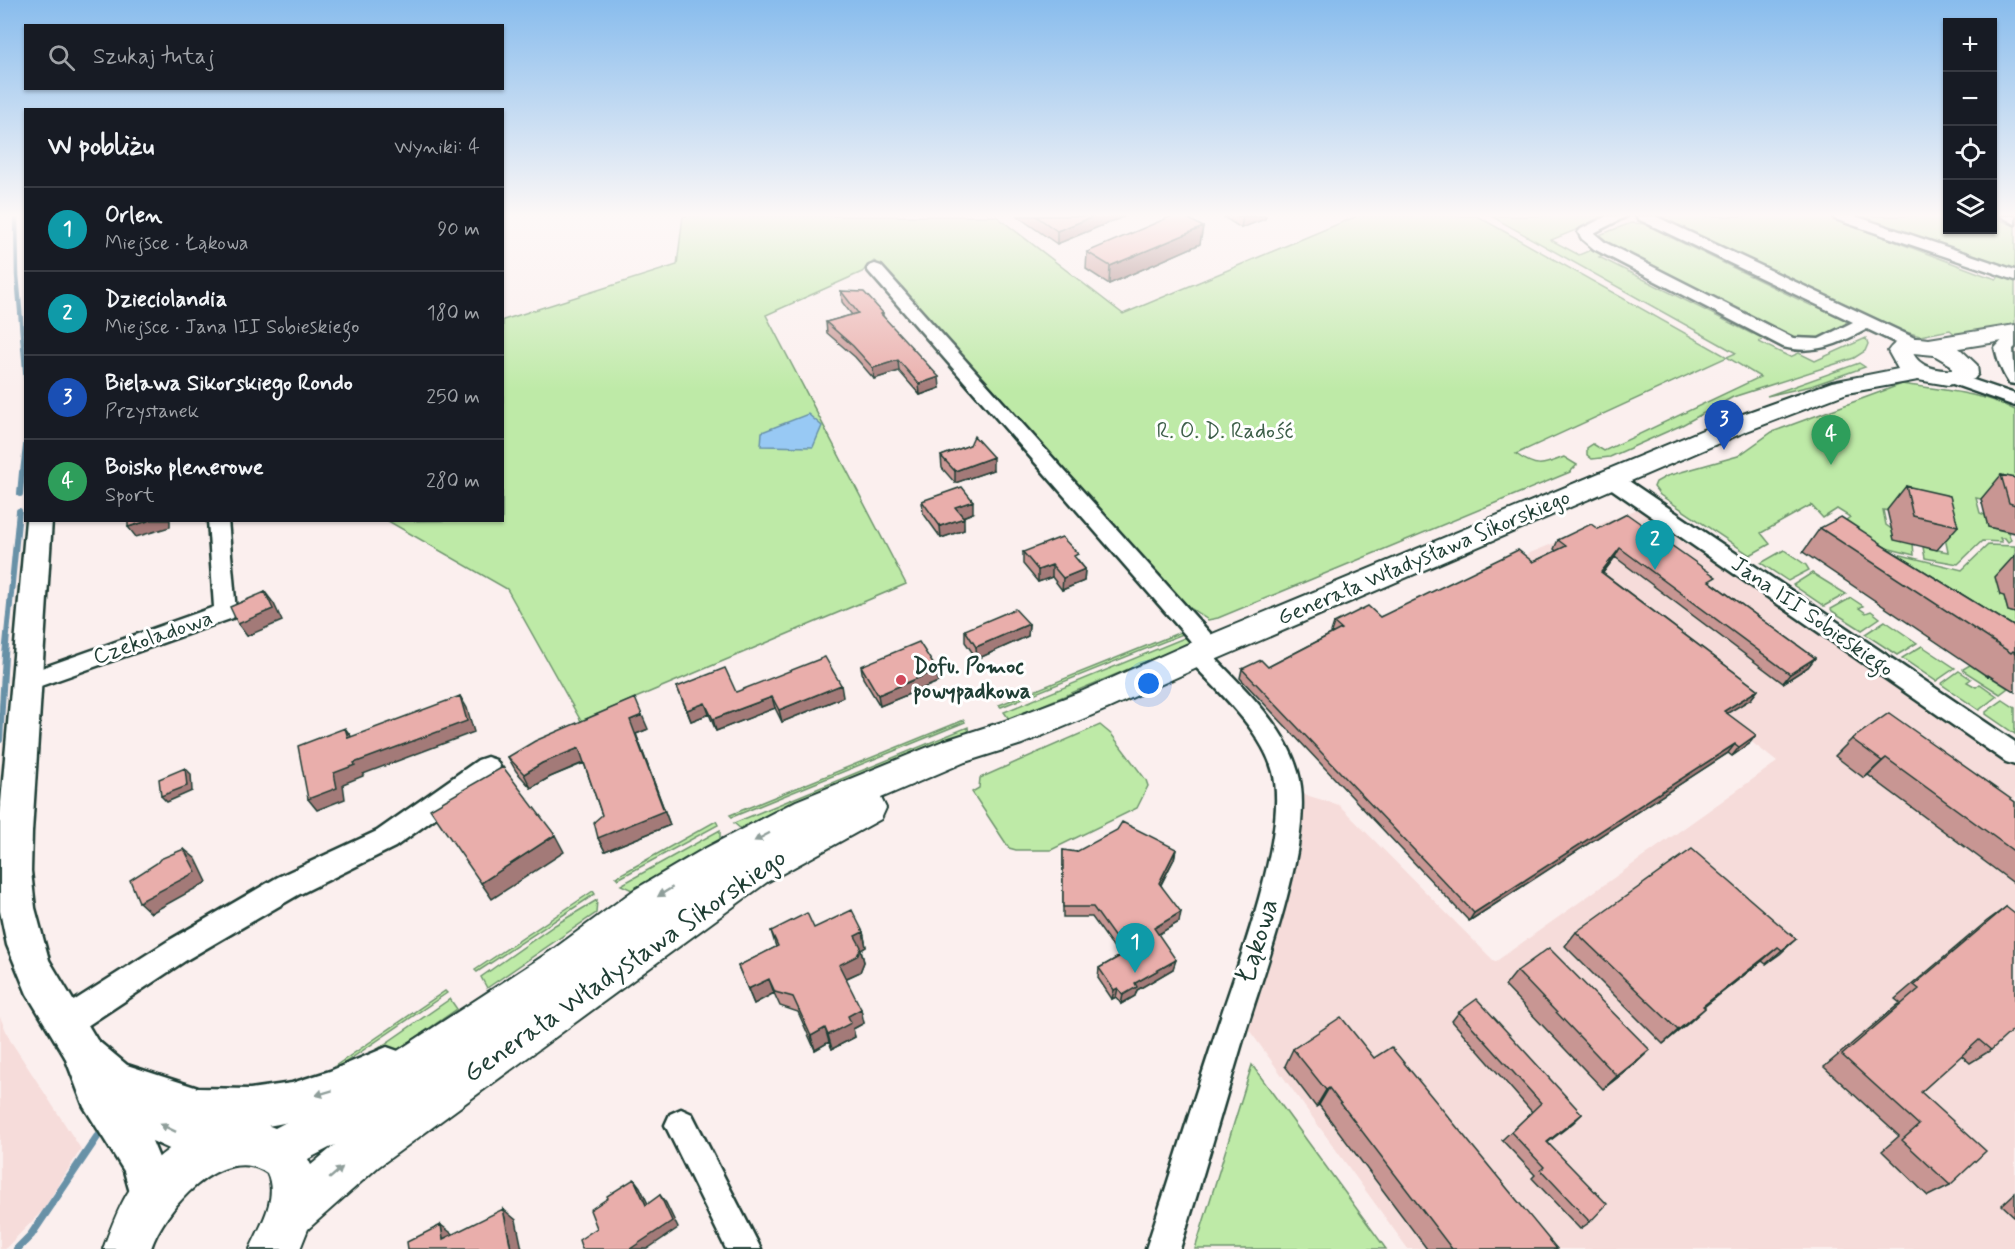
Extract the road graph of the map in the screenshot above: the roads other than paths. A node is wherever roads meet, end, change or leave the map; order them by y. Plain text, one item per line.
1 (880, 274) edge
2 (1655, 274) edge
3 (1764, 274) edge
4 (1865, 323) junction
5 (2015, 335) edge
6 (1913, 354) junction
7 (1959, 367) junction
8 (2015, 379) edge
9 (2015, 393) edge
10 (2015, 400) edge
11 (1610, 478) junction
12 (39, 522) edge
13 (218, 522) edge
14 (1204, 651) junction
15 (27, 682) junction
16 (1011, 735) junction
17 (2015, 755) edge
18 (487, 767) dead end
19 (491, 1015) junction
20 (74, 1038) junction
21 (108, 1089) junction
22 (681, 1125) dead end
23 (223, 1147) junction
24 (276, 1152) junction
25 (150, 1199) junction
26 (283, 1230) edge
27 (127, 1248) edge
28 (744, 1249) edge
29 (1163, 1249) edge

1 - 14 street, Łąkowa
2 - 4 street
3 - 4 street
4 - 6 street
5 - 6 main road, Generała Władysława Sikorskiego
5 - 7 main road
5 - 8 street
6 - 7 main road
6 - 11 main road, Generała Władysława Sikorskiego
7 - 9 street
7 - 10 street
11 - 14 main road, Generała Władysława Sikorskiego
11 - 17 street, Jana III Sobieskiego
12 - 15 street
13 - 15 street, Czekoladowa
14 - 16 main road, Generała Władysława Sikorskiego
14 - 29 street, Łąkowa
15 - 20 street
16 -> 19 main road, Generała Władysława Sikorskiego
26 -> 16 main road, Generała Władysława Sikorskiego
18 - 20 street
19 -> 21 street
19 - 24 main road, Generała Władysława Sikorskiego
20 - 21 street
23 -> 21 street
21 - 25 street
22 - 28 street
23 - 24 main road
23 - 25 main road
24 - 26 main road
25 - 27 main road

